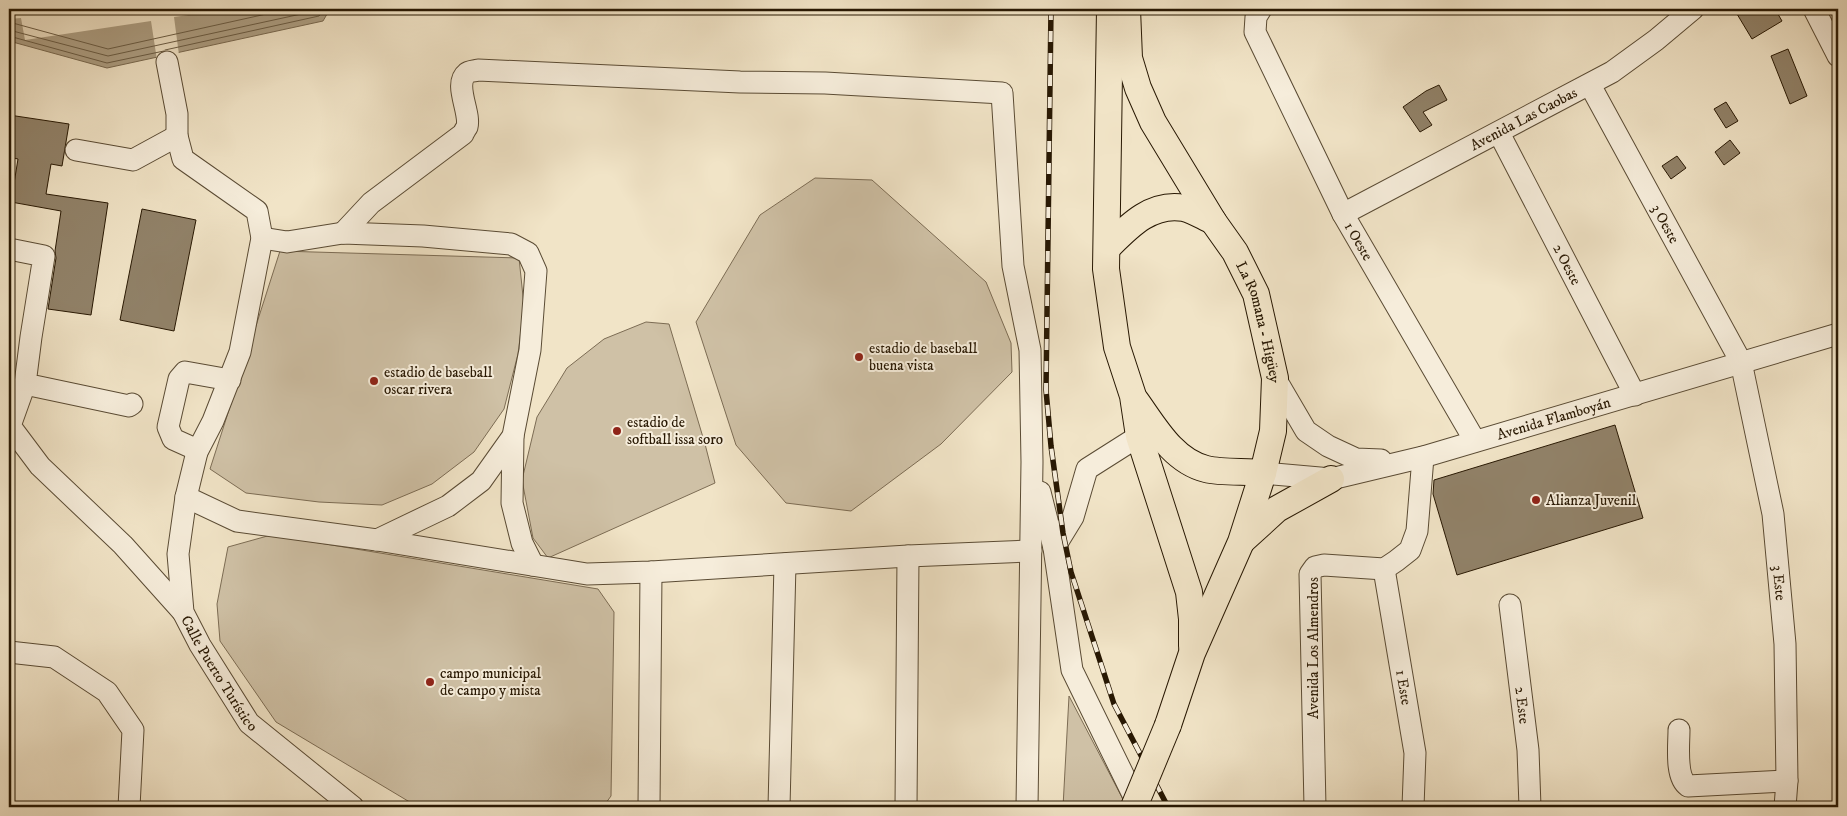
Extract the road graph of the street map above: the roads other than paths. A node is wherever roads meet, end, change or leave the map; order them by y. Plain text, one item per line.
1 (1110, 9) edge
2 (1127, 9) edge
3 (1261, 9) edge
4 (1693, 9) edge
5 (1814, 9) edge
6 (1838, 56) edge
7 (167, 62) dead end
8 (1590, 85) junction
9 (1499, 133) junction
10 (177, 136) junction
11 (76, 150) dead end
12 (1343, 214) junction
13 (1213, 221) junction
14 (343, 233) junction
15 (262, 238) junction
16 (1107, 248) junction
17 (9, 249) edge
18 (1838, 334) edge
19 (1741, 362) junction
20 (1275, 378) junction
21 (230, 380) junction
22 (25, 384) junction
23 (1635, 395) junction
24 (1132, 396) junction
25 (132, 404) dead end
26 (513, 436) junction
27 (1139, 436) junction
28 (1475, 441) junction
29 (197, 452) junction
30 (1414, 459) junction
31 (1032, 462) junction
32 (1264, 472) junction
33 (1332, 479) junction
34 (186, 497) junction
35 (377, 540) junction
36 (1241, 542) junction
37 (1054, 548) junction
38 (1031, 551) junction
39 (908, 556) junction
40 (785, 564) junction
41 (533, 566) junction
42 (1384, 569) junction
43 (651, 572) junction
44 (1510, 605) dead end
45 (183, 612) junction
46 (9, 652) edge
47 (1192, 653) junction
48 (1679, 730) dead end
49 (1787, 781) junction
50 (129, 807) edge
51 (353, 807) edge
52 (649, 807) edge
53 (779, 807) edge
54 (906, 807) edge
55 (1027, 807) edge
56 (1134, 807) edge
57 (1139, 807) edge
58 (1315, 807) edge
59 (1413, 807) edge
60 (1530, 807) edge
61 (1785, 807) edge

1 - 16 main road, La Romana - Higüey
2 - 13 main road, La Romana - Higüey
3 - 12 street, 1 Oeste
4 - 8 street, Avenida Las Caobas
5 - 6 street
7 - 10 street
8 - 9 street, Avenida Las Caobas
8 - 19 street, 3 Oeste
9 - 12 street, Avenida Las Caobas
9 - 23 street, 2 Oeste
10 - 11 street
10 - 15 street
12 - 28 street, 1 Oeste
13 - 16 main road
13 - 20 main road, La Romana - Higüey
14 - 15 street
14 - 26 street
14 - 31 street
15 - 21 street, Calle Puerto Turístico
16 - 24 main road, La Romana - Higüey
17 - 22 street
18 - 19 street, Avenida Flamboyán
19 - 23 street, Avenida Flamboyán
19 - 49 street, 3 Este
20 - 30 street
20 - 32 main road, La Romana - Higüey
21 - 29 street, Calle Puerto Turístico
21 - 29 street
22 - 25 street
22 - 45 street
23 - 28 street, Avenida Flamboyán
24 - 27 main road, La Romana - Higüey
24 - 32 main road
26 - 35 street
26 - 41 street
27 - 37 street
27 - 47 main road, La Romana - Higüey
28 - 30 street, Avenida Flamboyán
29 - 34 street, Calle Puerto Turístico
30 - 33 street, Avenida Flamboyán
30 - 42 street
31 - 37 street
31 - 38 street
32 - 33 street, Avenida Flamboyán
32 - 36 main road, La Romana - Higüey
33 - 36 main road
34 - 35 street
34 - 45 street, Calle Puerto Turístico
35 - 41 street
36 - 47 main road, La Romana - Higüey
37 - 57 street
38 - 39 street
38 - 55 street
39 - 40 street
39 - 54 street
40 - 43 street
40 - 53 street
41 - 43 street
42 - 58 street, Avenida Los Almendros
42 - 59 street, 1 Este
43 - 52 street
44 - 60 street, 2 Este
45 - 51 street, Calle Puerto Turístico
46 - 50 street
47 - 56 main road, La Romana - Higüey, bridge
48 - 49 street
49 - 61 street, 3 Este

